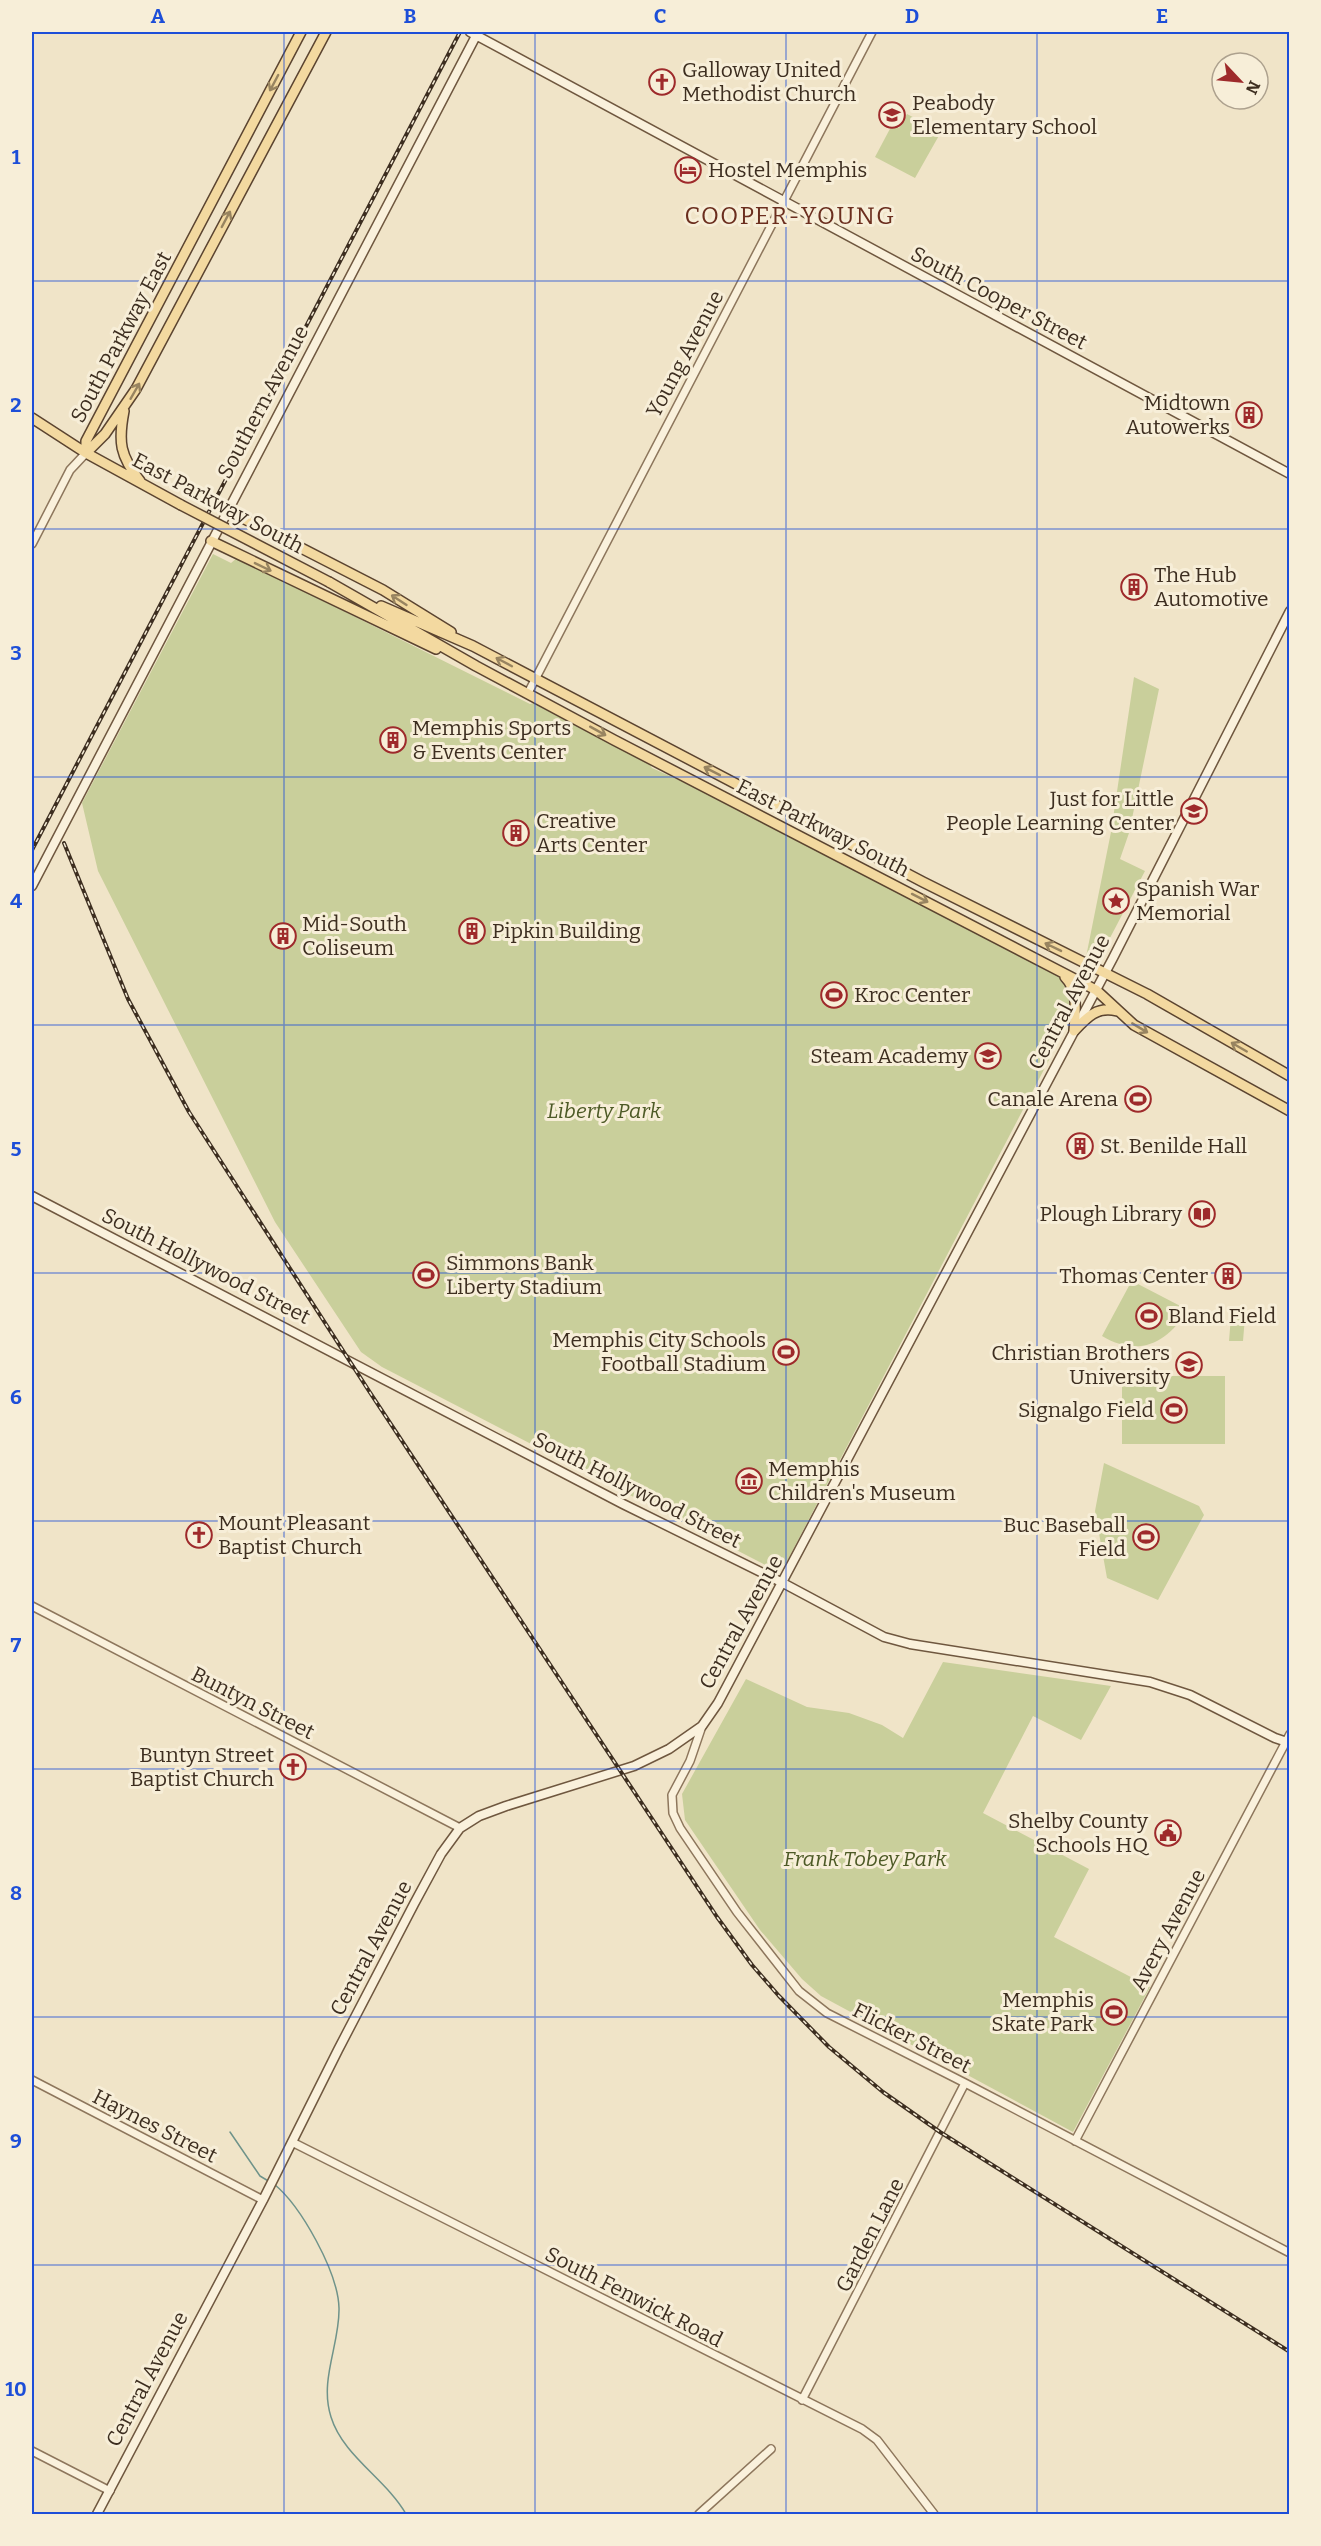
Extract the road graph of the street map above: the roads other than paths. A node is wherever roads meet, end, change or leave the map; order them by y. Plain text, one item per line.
1 (301, 32) edge
2 (326, 32) edge
3 (872, 32) edge
4 (475, 33) edge
5 (786, 200) junction
6 (186, 252) junction
7 (204, 261) junction
8 (125, 408) junction
9 (32, 418) edge
10 (86, 453) junction
11 (1290, 474) edge
12 (143, 486) junction
13 (226, 510) junction
14 (211, 541) junction
15 (32, 544) edge
16 (331, 584) junction
17 (1290, 611) edge
18 (473, 646) junction
19 (476, 666) junction
20 (535, 679) junction
21 (528, 693) junction
22 (32, 886) edge
23 (1060, 971) junction
24 (1106, 972) junction
25 (1096, 990) junction
26 (1120, 1012) junction
27 (1074, 1031) junction
28 (1290, 1076) edge
29 (1290, 1111) edge
30 (32, 1196) edge
31 (783, 1583) junction
32 (32, 1606) edge
33 (702, 1726) junction
34 (1288, 1740) edge
35 (460, 1828) junction
36 (32, 2080) edge
37 (965, 2083) junction
38 (1075, 2141) junction
39 (292, 2142) junction
40 (263, 2200) junction
41 (1290, 2253) edge
42 (802, 2400) junction
43 (771, 2449) dead end
44 (32, 2451) edge
45 (110, 2491) junction
46 (97, 2514) edge
47 (699, 2514) edge
48 (934, 2514) edge

1 -> 6 main road, South Parkway East
7 -> 2 main road, South Parkway East
3 - 5 street, Young Avenue
4 - 5 main road, South Cooper Street
4 - 13 main road, Southern Avenue
5 - 11 main road, South Cooper Street
5 - 20 street, Young Avenue
6 - 7 main road
6 - 10 main road, South Parkway East
8 -> 7 main road, South Parkway East
8 - 10 main road, South Parkway East
8 - 12 main road
9 - 10 main road, East Parkway South
10 - 12 main road, East Parkway South
10 - 15 street
12 - 16 main road, East Parkway South, bridge
13 - 14 main road, Southern Avenue
18 -> 13 main road
14 -> 19 main road
14 - 22 main road, Southern Avenue
16 - 18 main road, East Parkway South
16 - 19 main road, East Parkway South
17 - 24 main road, Central Avenue
20 -> 18 main road, East Parkway South
19 - 21 main road, East Parkway South
20 - 21 street, Young Avenue
24 -> 20 main road, East Parkway South
21 -> 23 main road, East Parkway South
23 - 25 main road, East Parkway South
23 - 27 main road
24 - 25 main road, Central Avenue
28 -> 24 main road, East Parkway South
25 - 26 main road, East Parkway South
25 - 27 main road, Central Avenue
26 - 27 main road
26 -> 29 main road, East Parkway South
27 - 31 main road, Central Avenue
30 - 31 main road, South Hollywood Street
31 - 33 main road, Central Avenue
31 - 34 main road, South Hollywood Street
32 - 35 street, Buntyn Street
33 - 35 main road, Central Avenue
33 - 37 street, Flicker Street
34 - 38 street, Avery Avenue
35 - 39 main road, Central Avenue
36 - 40 street, Haynes Street
37 - 38 street, Flicker Street
37 - 42 street, Garden Lane
38 - 41 street, Flicker Street
39 - 40 main road, Central Avenue
39 - 42 street, South Fenwick Road
40 - 45 main road, Central Avenue
42 - 48 street, South Fenwick Road
43 - 47 street
44 - 45 street
45 - 46 main road, Central Avenue

